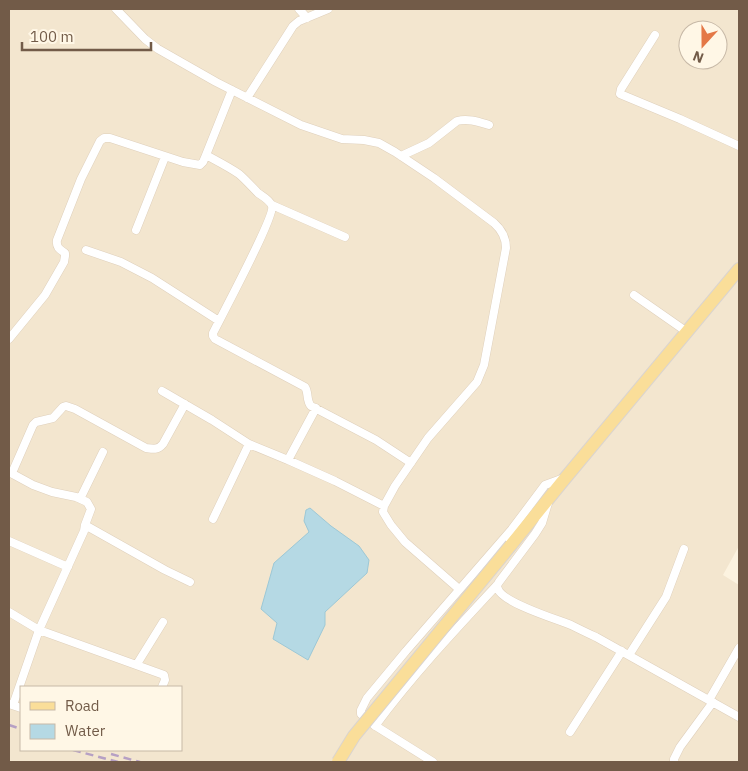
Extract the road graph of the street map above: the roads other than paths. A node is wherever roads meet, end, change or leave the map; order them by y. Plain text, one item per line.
1 (116, 9) edge
2 (299, 9) edge
3 (328, 9) edge
4 (307, 18) junction
5 (655, 35) dead end
6 (232, 90) junction
7 (247, 98) junction
8 (490, 125) dead end
9 (739, 146) edge
10 (206, 155) junction
11 (401, 156) junction
12 (165, 157) junction
13 (272, 205) junction
14 (136, 230) dead end
15 (345, 237) dead end
16 (86, 250) dead end
17 (739, 269) edge
18 (634, 295) dead end
19 (219, 322) junction
20 (687, 332) junction
21 (9, 339) edge
22 (162, 391) dead end
23 (185, 404) junction
24 (316, 408) junction
25 (249, 444) junction
26 (103, 452) dead end
27 (288, 460) junction
28 (411, 463) junction
29 (10, 473) edge
30 (566, 477) junction
31 (550, 496) junction
32 (80, 499) junction
33 (384, 506) junction
34 (213, 518) dead end
35 (85, 525) junction
36 (9, 541) edge
37 (684, 549) dead end
38 (68, 567) junction
39 (190, 582) dead end
40 (497, 585) junction
41 (459, 589) junction
42 (9, 612) edge
43 (163, 622) dead end
44 (39, 630) junction
45 (739, 648) edge
46 (626, 653) junction
47 (137, 664) junction
48 (162, 686) edge
49 (711, 701) junction
50 (11, 705) edge
51 (739, 717) edge
52 (376, 726) junction
53 (570, 732) dead end
54 (338, 762) edge
55 (434, 762) edge
56 (674, 762) edge

1 - 6 street
2 - 4 street
3 - 4 street
4 - 7 street
5 - 9 street
6 - 7 street
6 - 10 street
7 - 11 street
8 - 11 street
10 - 12 street
10 - 13 street
11 - 28 street
12 - 14 street
12 - 21 street
13 - 15 street
13 - 19 street
16 - 19 street
17 - 20 main road
18 - 20 street
19 - 24 street
20 - 30 main road
22 - 23 street
23 - 25 street
23 - 29 street
24 - 27 street
24 - 28 street
25 - 27 street
25 - 34 street
26 - 32 street
27 - 33 street
28 - 33 street
29 - 32 street
30 - 31 main road
30 - 41 street
31 - 40 street
31 - 54 main road, bridge
32 - 35 street
33 - 41 street
35 - 38 street
35 - 39 street
36 - 38 street
37 - 46 street
38 - 44 street
40 - 46 street
40 - 52 street
41 - 52 street
42 - 44 street
43 - 47 street
44 - 47 street
44 - 50 street
45 - 49 street
46 - 49 street
46 - 53 street
47 - 48 street
49 - 51 street
49 - 56 street
52 - 55 street

